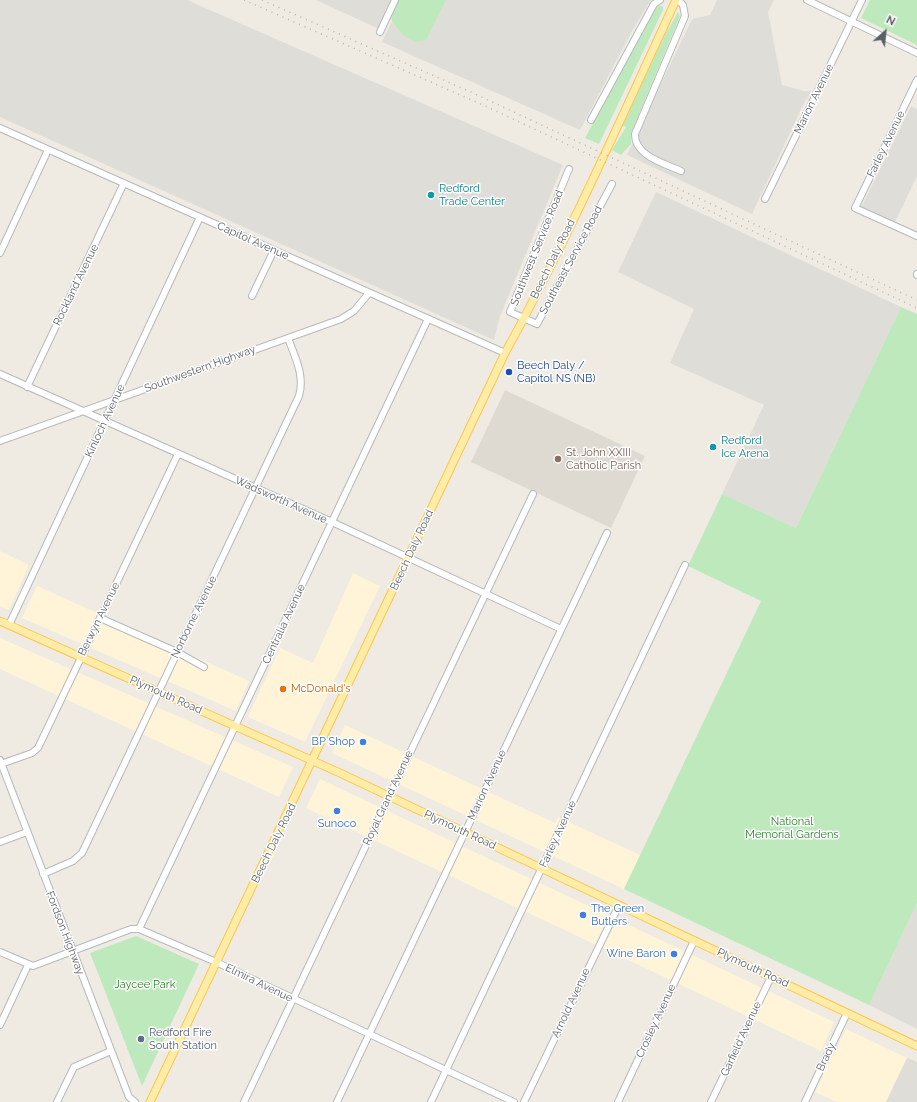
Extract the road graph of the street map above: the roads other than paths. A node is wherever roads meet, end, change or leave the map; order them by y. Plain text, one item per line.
1 (395, 0) edge
2 (660, 0) edge
3 (677, 0) edge
4 (807, 0) edge
5 (862, 0) edge
6 (851, 22) junction
7 (380, 32) dead end
8 (917, 53) edge
9 (917, 80) edge
10 (591, 120) dead end
11 (0, 128) edge
12 (48, 150) junction
13 (569, 169) dead end
14 (681, 171) dead end
15 (124, 183) junction
16 (612, 184) dead end
17 (765, 199) dead end
18 (200, 217) junction
19 (917, 236) edge
20 (274, 250) junction
21 (0, 253) edge
22 (369, 293) junction
23 (252, 296) dead end
24 (428, 319) junction
25 (524, 319) junction
26 (288, 338) junction
27 (505, 354) junction
28 (0, 374) edge
29 (27, 387) junction
30 (115, 400) junction
31 (83, 411) junction
32 (105, 421) junction
33 (0, 441) edge
34 (178, 454) junction
35 (256, 488) junction
36 (534, 494) dead end
37 (332, 522) junction
38 (607, 532) dead end
39 (409, 557) junction
40 (685, 565) dead end
41 (486, 592) junction
42 (100, 618) junction
43 (0, 621) edge
44 (9, 625) junction
45 (561, 629) junction
46 (177, 652) junction
47 (81, 657) junction
48 (204, 667) dead end
49 (158, 691) junction
50 (236, 726) junction
51 (313, 761) junction
52 (1, 762) edge
53 (389, 796) junction
54 (27, 832) junction
55 (465, 832) junction
56 (0, 842) edge
57 (542, 868) junction
58 (43, 874) junction
59 (619, 905) junction
60 (139, 928) junction
61 (694, 941) junction
62 (72, 951) junction
63 (0, 952) edge
64 (216, 962) junction
65 (28, 965) junction
66 (771, 977) junction
67 (293, 999) junction
68 (847, 1013) junction
69 (0, 1025) edge
70 (369, 1034) junction
71 (917, 1046) edge
72 (111, 1051) junction
73 (445, 1070) junction
74 (57, 1102) edge
75 (135, 1102) edge
76 (150, 1102) edge
77 (244, 1102) edge
78 (337, 1102) edge
79 (431, 1102) edge
80 (514, 1102) edge
81 (524, 1102) edge
82 (618, 1102) edge
83 (711, 1102) edge
84 (805, 1102) edge

1 - 7 street
2 - 10 street
3 - 14 street
3 - 25 main road, Beech Daly Road
4 - 6 street
5 - 6 street, Marion Avenue
6 - 8 street
6 - 17 street, Marion Avenue
9 - 19 street, Farley Avenue
11 - 12 street, Capitol Avenue
12 - 15 street, Capitol Avenue
12 - 21 street
13 - 25 street, Southwest Service Road
15 - 18 street, Capitol Avenue
15 - 29 street, Rockland Avenue
16 - 25 street, Southeast Service Road
18 - 20 street, Capitol Avenue
18 - 30 street, Kinloch Avenue
20 - 22 street, Capitol Avenue
20 - 23 street
22 - 24 street, Capitol Avenue
22 - 26 street, Southwestern Highway
24 - 27 street, Capitol Avenue
24 - 37 street, Centralia Avenue
25 - 27 main road, Beech Daly Road
26 - 30 street, Southwestern Highway
26 - 35 street, Norborne Avenue
27 - 39 main road, Beech Daly Road
28 - 29 street, Wadsworth Avenue
29 - 31 street, Wadsworth Avenue
30 - 31 street, Southwestern Highway
30 - 32 street, Kinloch Avenue
31 - 32 street, Wadsworth Avenue
31 - 33 street, Southwestern Highway
32 - 34 street, Wadsworth Avenue
32 - 44 street, Kinloch Avenue
34 - 35 street, Wadsworth Avenue
34 - 42 street, Berwyn Avenue
35 - 37 street, Wadsworth Avenue
35 - 46 street, Norborne Avenue
36 - 41 street, Royal Grand Avenue
37 - 39 street, Wadsworth Avenue
37 - 50 street, Centralia Avenue
38 - 45 street, Marion Avenue
39 - 41 street, Wadsworth Avenue
39 - 51 main road, Beech Daly Road
40 - 57 street, Farley Avenue
41 - 45 street, Wadsworth Avenue
41 - 53 street, Royal Grand Avenue
42 - 46 street
42 - 47 street, Berwyn Avenue
43 - 44 main road, Plymouth Road
44 - 47 main road, Plymouth Road
45 - 55 street, Marion Avenue
46 - 48 street
46 - 49 street, Norborne Avenue
47 - 49 main road, Plymouth Road
47 - 52 street, Berwyn Avenue
49 - 50 main road, Plymouth Road
49 - 58 street, Norborne Avenue
50 - 51 main road, Plymouth Road
50 - 60 street, Centralia Avenue
51 - 53 main road, Plymouth Road
51 - 64 main road, Beech Daly Road
52 - 54 street, Fordson Highway
53 - 55 main road, Plymouth Road
53 - 67 street, Royal Grand Avenue
54 - 56 street
54 - 58 street, Fordson Highway
55 - 57 main road, Plymouth Road
55 - 70 street, Marion Avenue
57 - 59 main road, Plymouth Road
57 - 73 street, Farley Avenue
58 - 62 street, Fordson Highway
59 - 61 main road, Plymouth Road
59 - 81 street, Arnold Avenue
60 - 62 street
60 - 64 street, Elmira Avenue
61 - 66 main road, Plymouth Road
61 - 82 street, Crosley Avenue
62 - 65 street
62 - 72 street, Fordson Highway
63 - 65 street
64 - 67 street, Elmira Avenue
64 - 76 main road, Beech Daly Road
65 - 69 street
66 - 68 main road, Plymouth Road
66 - 83 street, Garfield Avenue
67 - 70 street, Elmira Avenue
67 - 77 street, Royal Grand Avenue
68 - 71 main road, Plymouth Road
68 - 84 street, Brady
70 - 73 street, Elmira Avenue
70 - 78 street, Marion Avenue
72 - 74 street
72 - 75 street, Fordson Highway
73 - 79 street, Farley Avenue
73 - 80 street, Elmira Avenue

